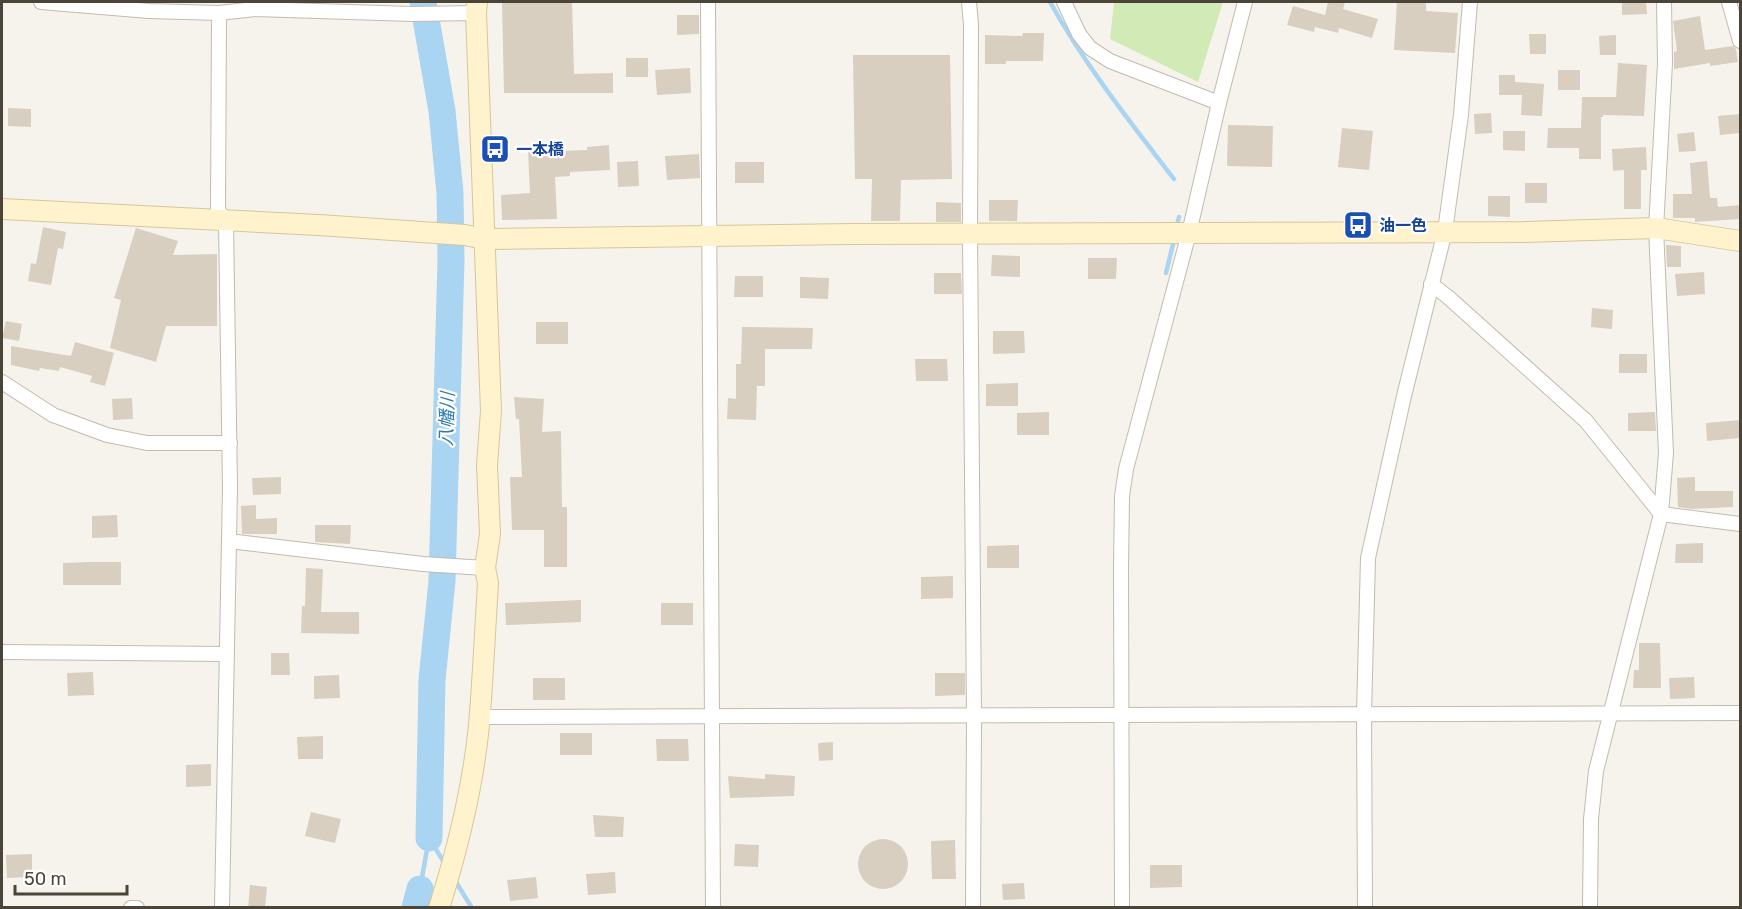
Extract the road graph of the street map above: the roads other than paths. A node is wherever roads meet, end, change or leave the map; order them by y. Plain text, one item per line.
1 (41, 2) edge
2 (708, 2) edge
3 (969, 2) edge
4 (1064, 2) edge
5 (1245, 2) edge
6 (1470, 2) edge
7 (1664, 2) edge
8 (1729, 2) edge
9 (477, 7) edge
10 (219, 13) junction
11 (1740, 41) edge
12 (1219, 103) junction
13 (2, 209) edge
14 (226, 221) junction
15 (1656, 228) junction
16 (1445, 231) junction
17 (1189, 233) junction
18 (970, 234) junction
19 (710, 236) junction
20 (474, 237) junction
21 (1740, 241) edge
22 (1431, 284) junction
23 (2, 382) edge
24 (230, 443) junction
25 (1661, 514) junction
26 (1740, 524) edge
27 (229, 541) junction
28 (485, 568) junction
29 (2, 652) edge
30 (227, 654) junction
31 (1740, 713) edge
32 (1364, 714) junction
33 (1609, 714) junction
34 (1123, 715) junction
35 (711, 716) junction
36 (479, 717) junction
37 (974, 717) junction
38 (131, 908) edge
39 (136, 908) edge
40 (222, 908) edge
41 (439, 908) edge
42 (714, 908) edge
43 (973, 908) edge
44 (1122, 908) edge
45 (1365, 908) edge
46 (1590, 908) edge

1 - 10 street
2 - 19 street
3 - 18 street
4 - 12 street
5 - 12 street
6 - 16 street
7 - 15 street
8 - 11 street
9 - 10 street
9 - 20 street
10 - 14 street
12 - 17 street
13 - 14 street
14 - 20 street
14 - 24 street
15 - 16 street
15 - 21 street
15 - 25 street
16 - 17 street
16 - 22 street
17 - 18 street
17 - 34 street
18 - 19 street
18 - 37 street
19 - 20 street
19 - 35 street
20 - 28 street
22 - 25 street
22 - 32 street
23 - 24 street
24 - 27 street
25 - 26 street
25 - 33 street
27 - 28 street
27 - 30 street
28 - 36 street
29 - 30 street
30 - 40 street
31 - 33 street
32 - 33 street
32 - 34 street
32 - 45 street
33 - 46 street
34 - 37 street
34 - 44 street
35 - 36 street
35 - 37 street
35 - 42 street
36 - 41 street
37 - 43 street
38 - 39 street

